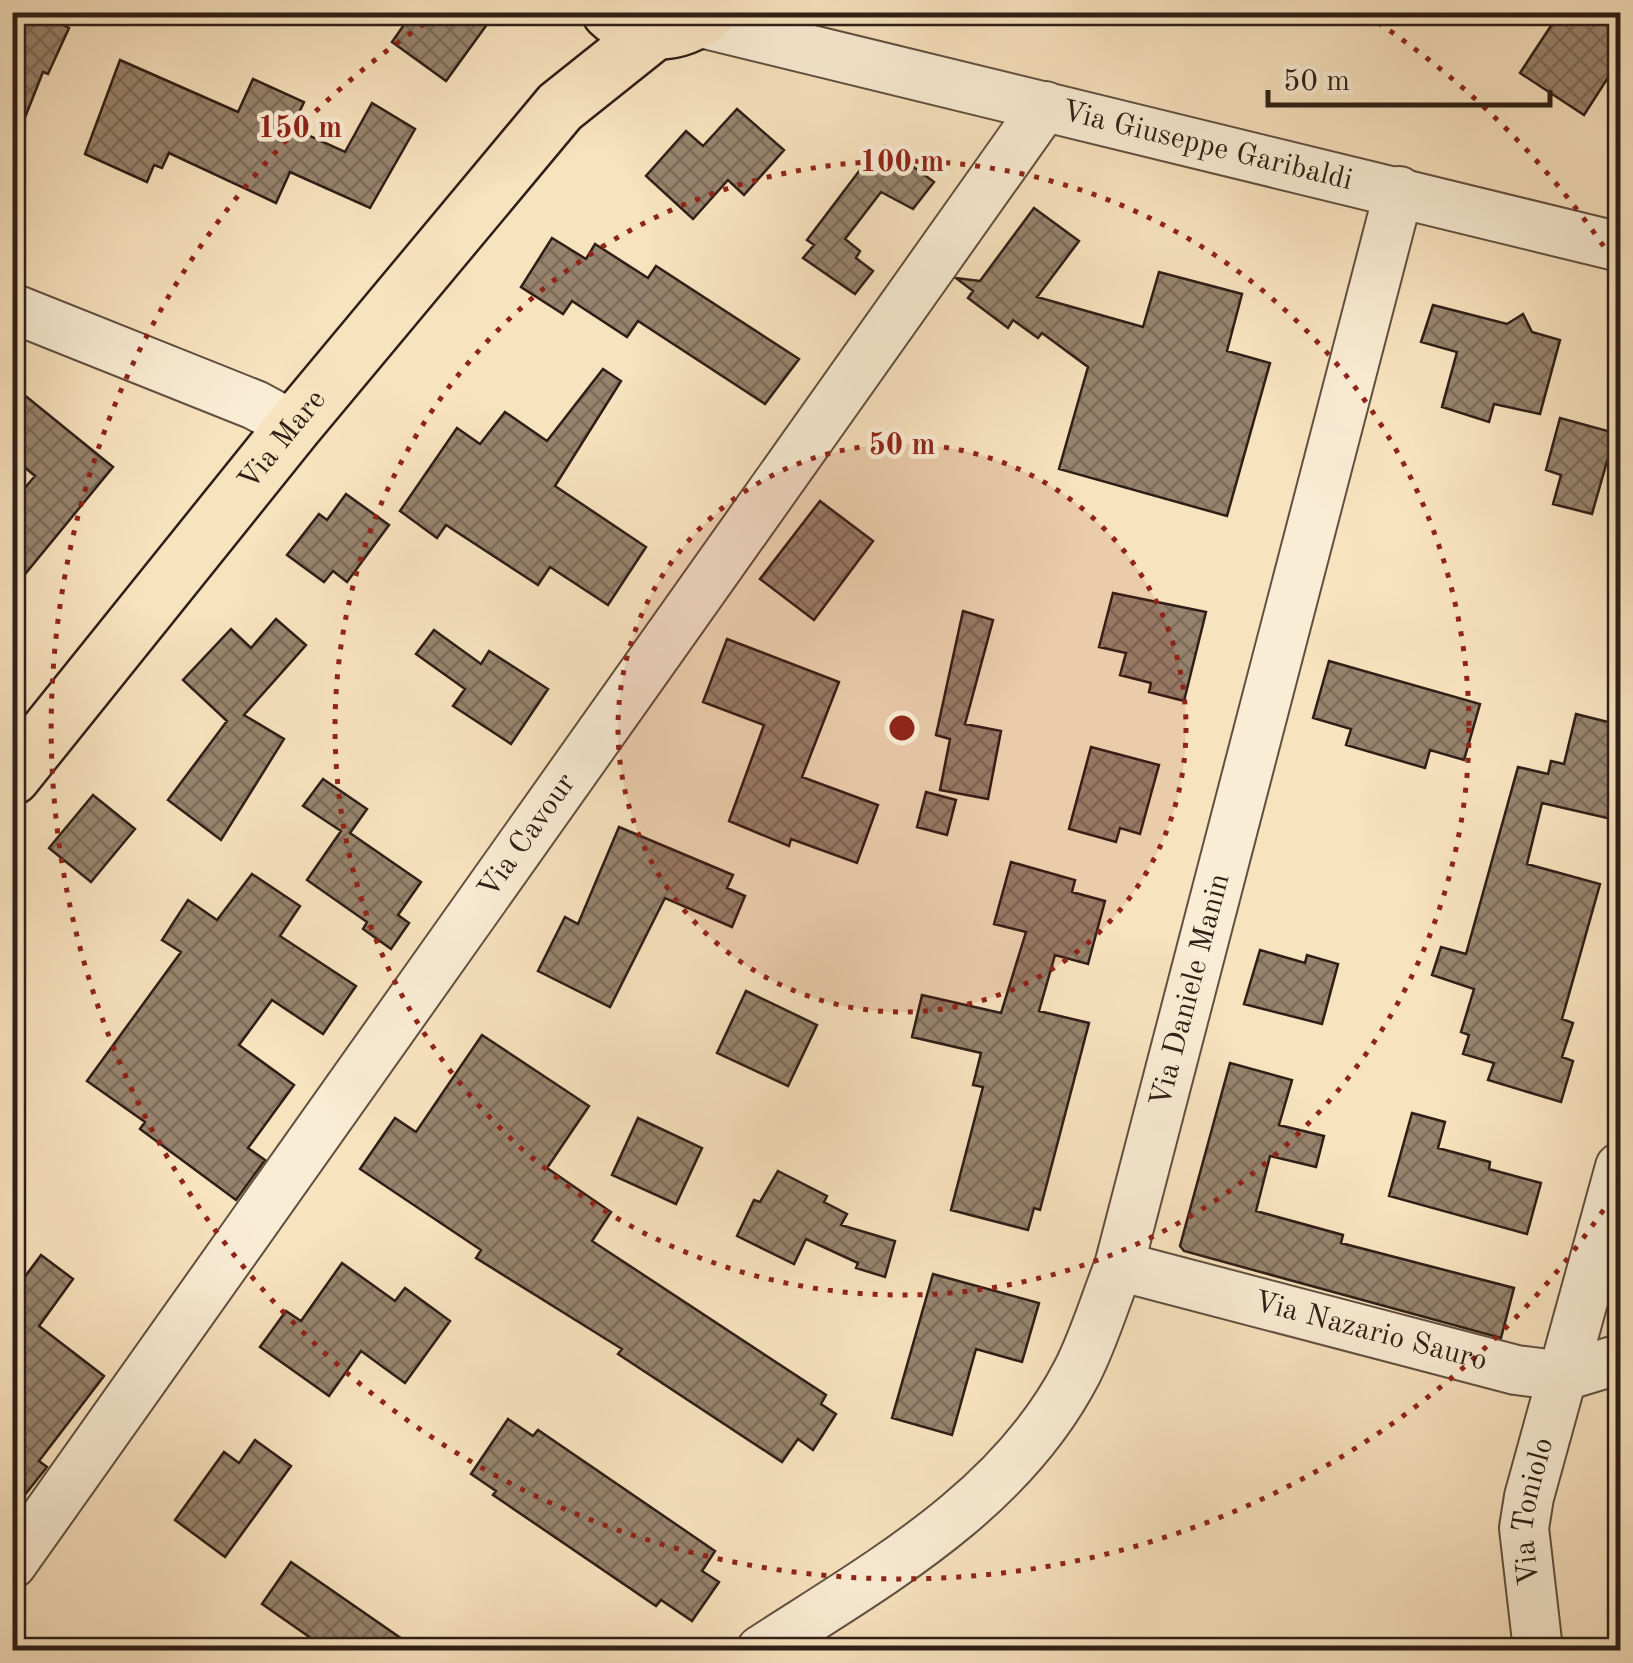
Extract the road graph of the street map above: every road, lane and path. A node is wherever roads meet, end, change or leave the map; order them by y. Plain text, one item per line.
1 (597, 12) edge
2 (667, 20) edge
3 (781, 28) edge
4 (1045, 106) junction
5 (560, 107) junction
6 (1399, 191) junction
7 (1620, 247) edge
8 (12, 308) edge
9 (294, 426) junction
10 (12, 777) edge
11 (1620, 1167) edge
12 (1119, 1266) junction
13 (1620, 1359) edge
14 (1564, 1376) junction
15 (12, 1564) edge
16 (761, 1650) edge
17 (1538, 1650) edge

1 - 5 main road, Via Mare
2 - 3 street, Via Giuseppe Garibaldi
2 - 5 main road, Via Mare
3 - 4 street, Via Giuseppe Garibaldi
4 - 6 street, Via Giuseppe Garibaldi
4 - 15 street, Via Cavour
5 - 9 main road, Via Mare
6 - 7 street, Via Giuseppe Garibaldi
6 - 12 street, Via Daniele Manin
8 - 9 street
9 - 10 main road, Via Mare
11 - 14 street, Via Toniolo
12 - 14 street, Via Nazario Sauro
12 - 16 street, Via Daniele Manin
13 - 14 street, Via Nazario Sauro
14 - 17 street, Via Toniolo

